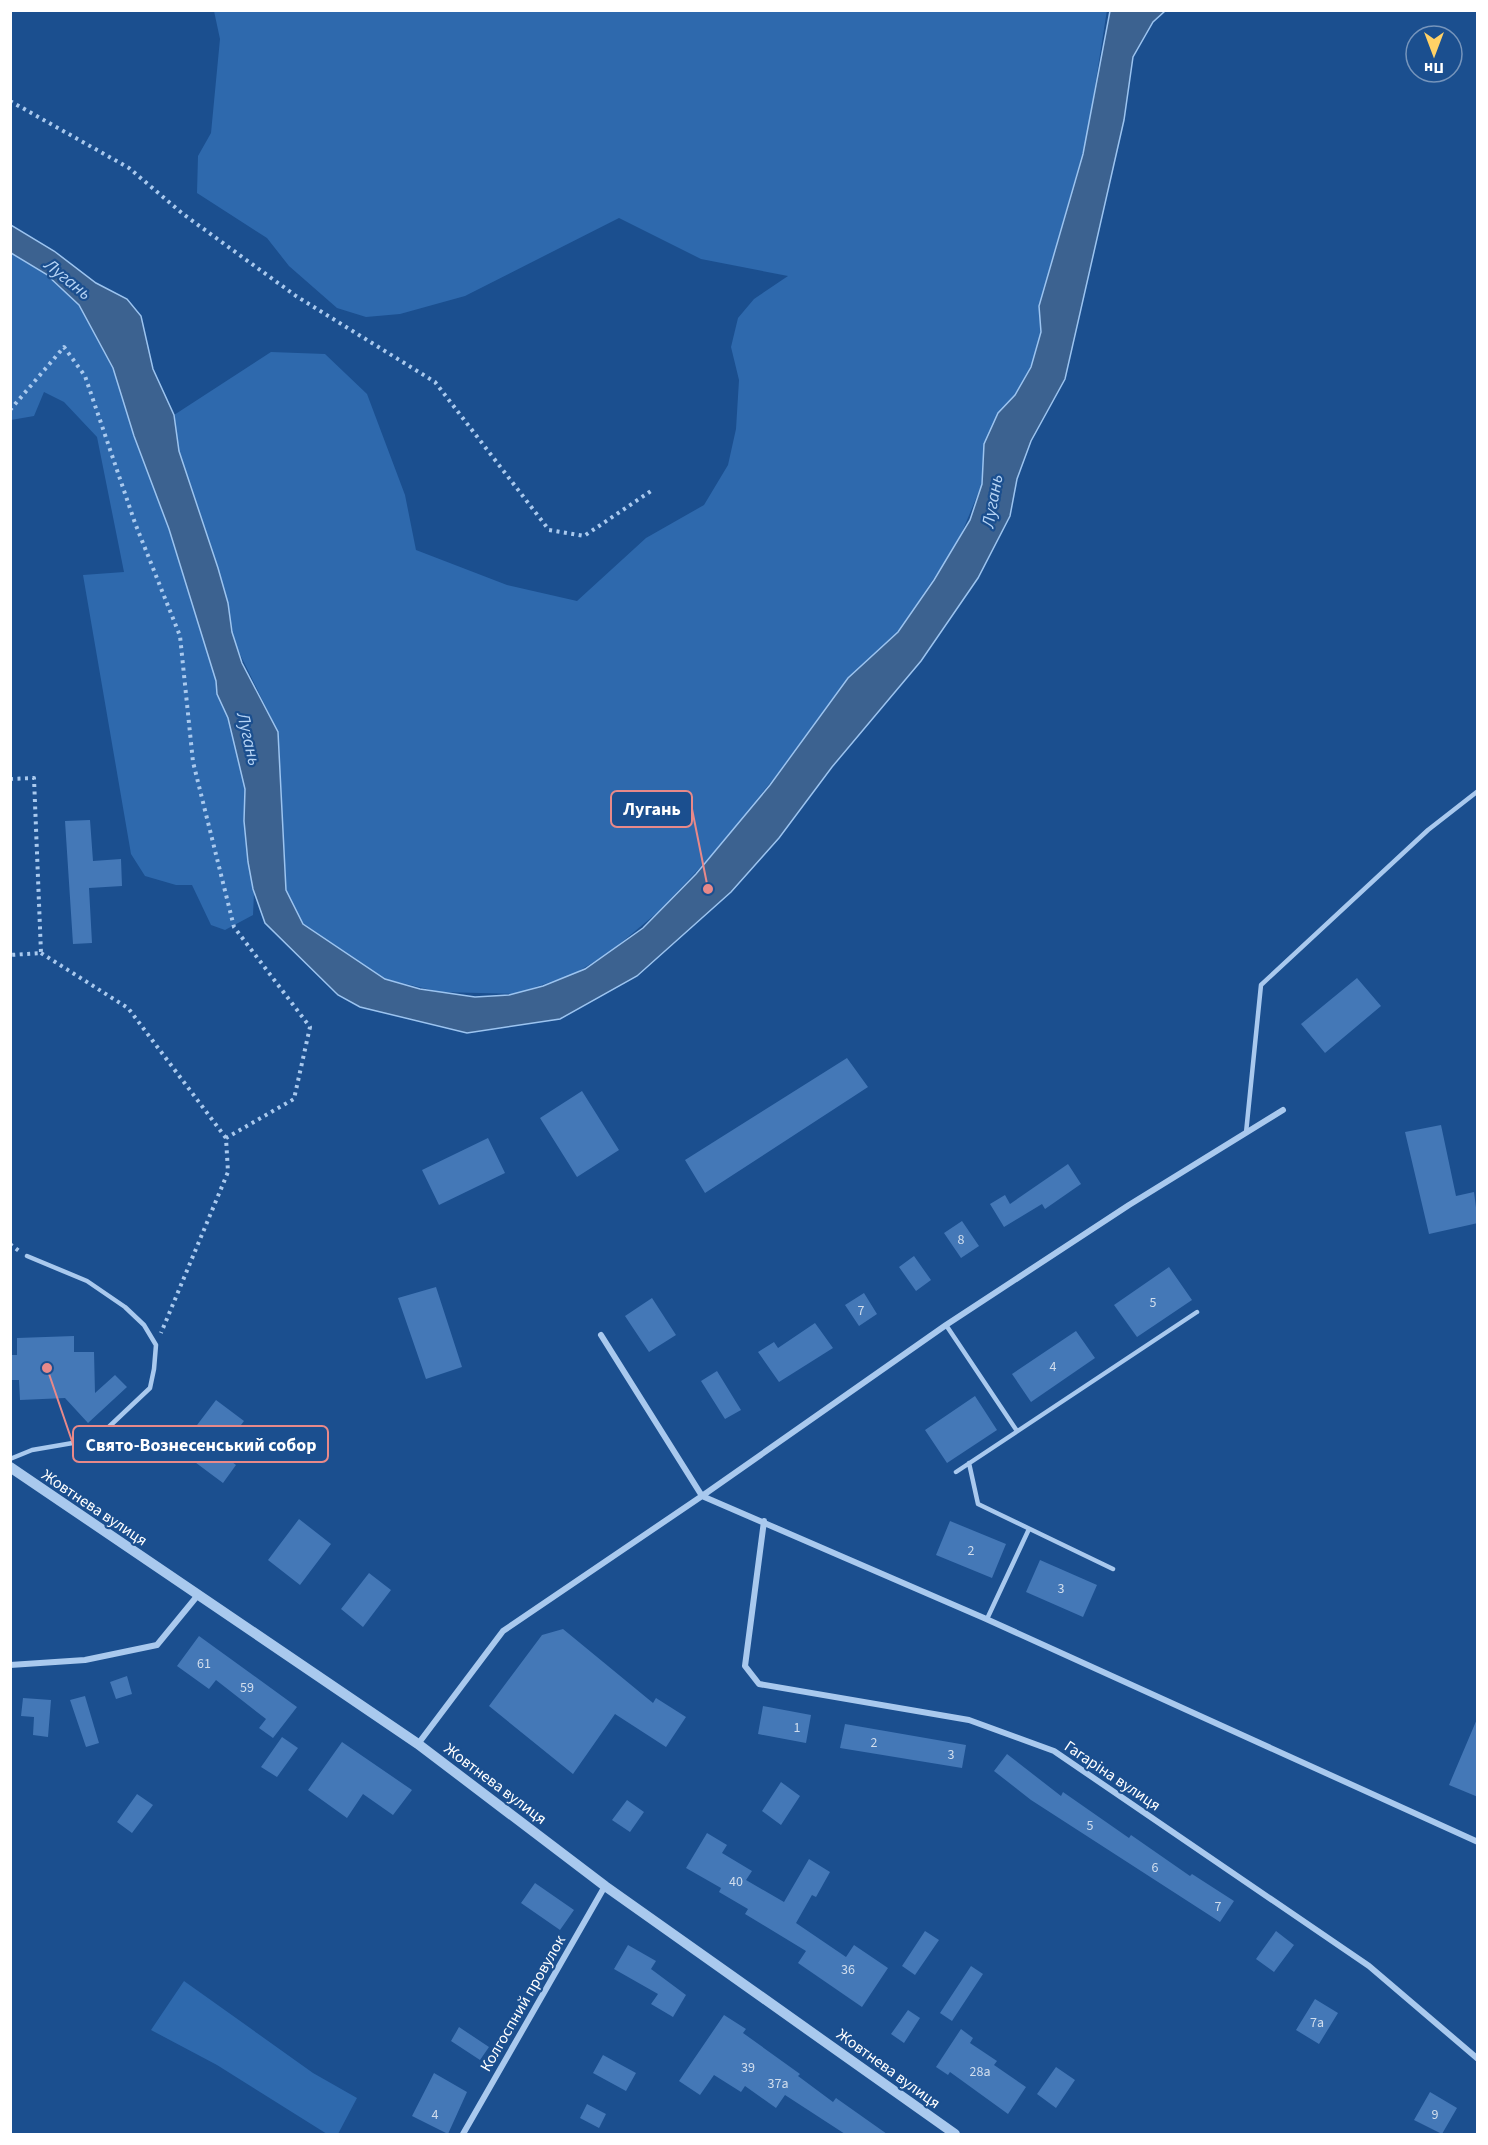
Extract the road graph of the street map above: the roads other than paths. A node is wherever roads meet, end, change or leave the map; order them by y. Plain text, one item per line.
1 (1478, 791) edge
2 (1283, 1110) dead end
3 (1246, 1133) junction
4 (27, 1256) dead end
5 (1197, 1312) dead end
6 (946, 1325) junction
7 (601, 1335) dead end
8 (1017, 1431) junction
9 (10, 1459) edge
10 (969, 1463) junction
11 (10, 1467) edge
12 (956, 1472) dead end
13 (702, 1496) junction
14 (764, 1521) junction
15 (1029, 1529) junction
16 (1113, 1569) dead end
17 (198, 1595) junction
18 (987, 1619) junction
19 (10, 1665) edge
20 (418, 1744) junction
21 (1478, 1842) edge
22 (605, 1886) junction
23 (1478, 2059) edge
24 (463, 2134) edge
25 (955, 2134) edge

1 - 3 lane
2 - 3 street
3 - 6 street
4 - 9 lane
5 - 8 lane
6 - 8 lane
6 - 13 street
7 - 13 street
8 - 10 lane
10 - 12 lane
10 - 15 lane
11 - 17 street, Жовтнева вулиця
13 - 14 street
13 - 20 street
14 - 18 street
14 - 23 street, Гагаріна вулиця
15 - 16 lane
15 - 18 lane
17 - 19 street
17 - 20 street, Жовтнева вулиця
18 - 21 street
20 - 22 street, Жовтнева вулиця
22 - 24 street, Колгоспний провулок
22 - 25 street, Жовтнева вулиця

